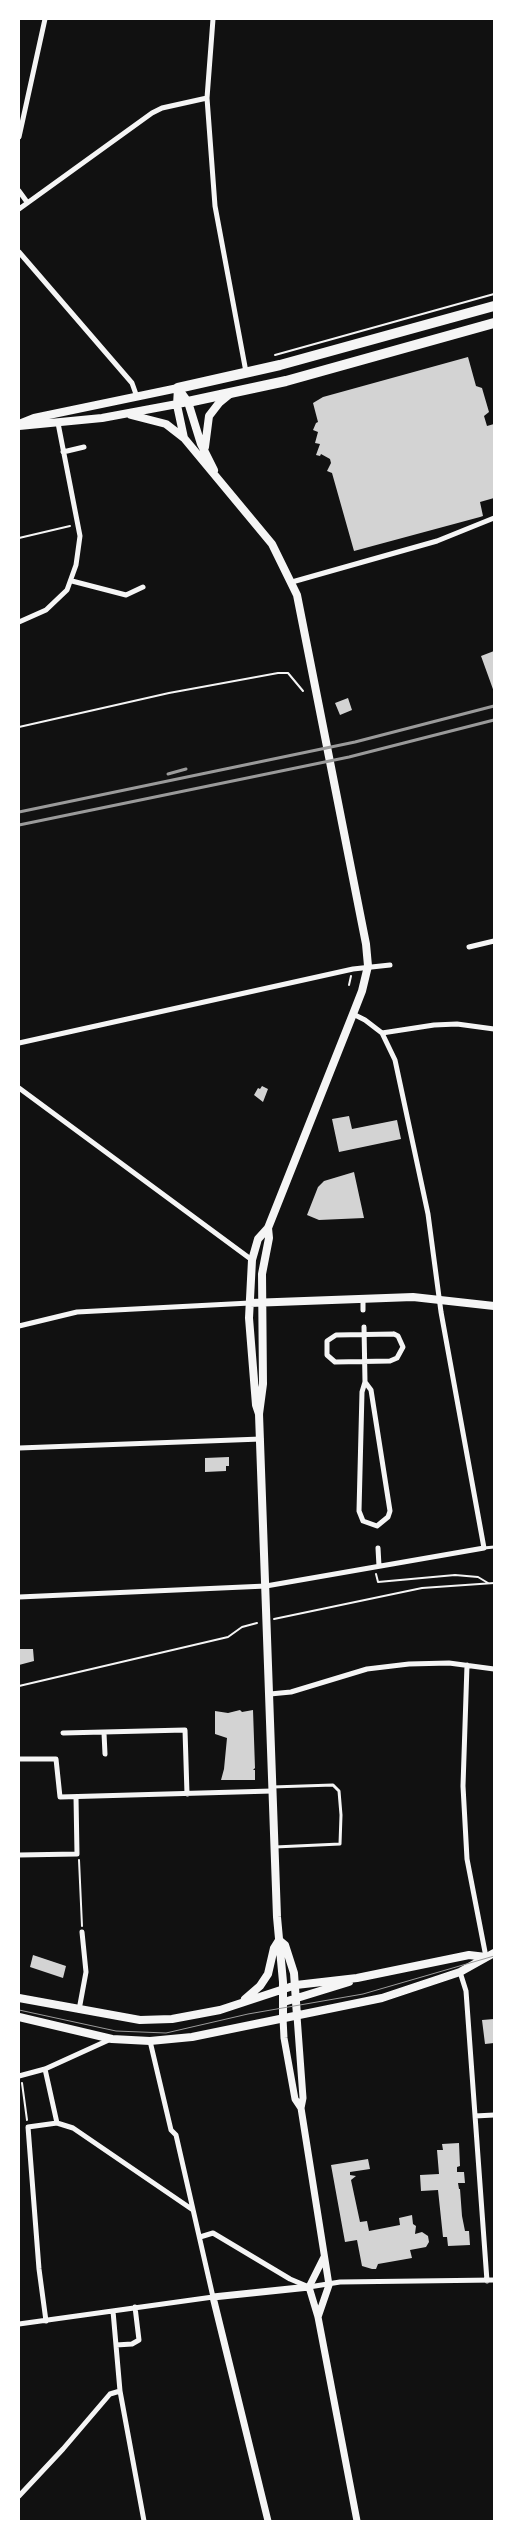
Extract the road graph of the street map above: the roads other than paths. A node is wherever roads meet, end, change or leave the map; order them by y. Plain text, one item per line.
1 (46, 19) edge
2 (213, 19) edge
3 (208, 98) junction
4 (19, 137) edge
5 (19, 191) edge
6 (27, 202) junction
7 (19, 209) edge
8 (19, 252) edge
9 (494, 306) edge
10 (494, 323) edge
11 (246, 373) junction
12 (178, 388) junction
13 (230, 394) junction
14 (137, 396) junction
15 (188, 402) junction
16 (177, 404) junction
17 (125, 414) junction
18 (58, 423) junction
19 (19, 425) edge
20 (184, 438) junction
21 (84, 447) dead end
22 (63, 452) junction
23 (205, 452) junction
24 (217, 477) junction
25 (494, 518) edge
26 (72, 580) junction
27 (292, 582) junction
28 (143, 587) dead end
29 (19, 622) edge
30 (494, 941) edge
31 (469, 947) dead end
32 (390, 965) dead end
33 (368, 966) junction
34 (353, 1014) junction
35 (494, 1029) edge
36 (382, 1033) junction
37 (19, 1043) edge
38 (19, 1088) edge
39 (268, 1228) junction
40 (252, 1260) junction
41 (363, 1299) junction
42 (440, 1300) junction
43 (261, 1302) junction
44 (250, 1303) junction
45 (494, 1306) edge
46 (364, 1310) dead end
47 (19, 1326) edge
48 (364, 1327) dead end
49 (364, 1335) junction
50 (365, 1362) junction
51 (365, 1382) junction
52 (259, 1414) junction
53 (260, 1439) junction
54 (19, 1448) edge
55 (494, 1547) edge
56 (378, 1548) dead end
57 (484, 1548) junction
58 (379, 1566) junction
59 (266, 1586) junction
60 (19, 1597) edge
61 (467, 1666) junction
62 (494, 1669) edge
63 (270, 1694) junction
64 (63, 1733) dead end
65 (104, 1733) junction
66 (105, 1754) dead end
67 (19, 1758) edge
68 (272, 1789) junction
69 (188, 1794) junction
70 (76, 1797) junction
71 (275, 1847) junction
72 (19, 1855) edge
73 (82, 1932) road end
74 (279, 1940) junction
75 (494, 1953) edge
76 (486, 1956) junction
77 (460, 1972) junction
78 (358, 1978) junction
79 (296, 1985) junction
80 (283, 1988) junction
81 (19, 1998) edge
82 (297, 1998) junction
83 (284, 2002) junction
84 (240, 2004) junction
85 (79, 2011) junction
86 (297, 2016) junction
87 (19, 2017) edge
88 (283, 2018) junction
89 (112, 2039) junction
90 (150, 2042) junction
91 (45, 2069) junction
92 (20, 2076) edge
93 (301, 2108) junction
94 (494, 2115) edge
95 (475, 2116) junction
96 (57, 2123) junction
97 (193, 2210) junction
98 (200, 2237) junction
99 (324, 2257) junction
100 (494, 2280) edge
101 (487, 2281) junction
102 (329, 2285) junction
103 (309, 2287) junction
104 (213, 2298) junction
105 (135, 2307) junction
106 (113, 2310) junction
107 (318, 2318) junction
108 (46, 2321) junction
109 (19, 2324) edge
110 (116, 2345) junction
111 (120, 2391) junction
112 (19, 2496) edge
113 (144, 2521) edge
114 (268, 2521) edge
115 (357, 2521) edge

1 - 4 street
2 - 3 street
3 - 6 street
3 - 11 street
5 - 6 street
6 - 7 street
8 - 14 street
9 - 11 highway
10 - 13 highway
11 - 12 highway
12 - 14 main road
12 - 15 main road
12 - 16 main road
13 - 15 highway
13 - 23 main road
14 - 19 main road
15 - 16 main road
15 - 23 main road
16 - 17 main road
16 - 20 main road
17 - 18 main road
17 - 20 main road
18 - 19 main road
18 - 22 street
20 - 24 main road
21 - 22 street
22 - 26 street
23 - 24 main road
24 - 27 main road
25 - 27 street
26 - 28 street
26 - 29 street
27 - 33 main road
30 - 31 street
32 - 33 street
33 - 34 main road
33 - 37 street
34 - 36 street
34 - 39 main road
35 - 36 street
36 - 42 street
38 - 40 street
39 - 40 main road
39 - 43 main road
40 - 44 main road
41 - 42 main road
41 - 43 main road
41 - 46 street
42 - 45 main road
42 - 57 street
43 - 44 main road
43 - 52 main road
44 - 47 street
44 - 52 main road
48 - 49 street
49 - 50 street
49 - 50 street
49 - 50 street
50 - 51 street
51 - 51 street
52 - 53 main road
53 - 54 street
53 - 59 main road
55 - 57 lane
56 - 58 street
57 - 58 street
58 - 59 street
59 - 60 street
59 - 63 main road
61 - 62 street
61 - 63 street
61 - 76 street
63 - 68 main road
64 - 65 street
65 - 66 street
65 - 69 street
67 - 70 street
68 - 69 street
68 - 71 main road
68 - 71 lane
69 - 70 street
70 - 72 street
71 - 74 main road
73 - 85 street
74 - 79 main road
74 - 80 main road
74 - 84 main road
75 - 76 main road
76 - 77 main road
76 - 78 main road
77 - 86 main road
77 - 95 street
78 - 79 main road
78 - 82 main road
79 - 80 main road
79 - 82 main road
80 - 83 main road
80 - 84 main road
81 - 85 main road
82 - 83 main road
82 - 86 main road
83 - 88 main road
84 - 85 main road
86 - 88 main road
86 - 93 street
87 - 89 main road
88 - 90 main road
88 - 93 street
89 - 90 main road
89 - 91 street
90 - 97 street
91 - 92 street
91 - 96 street
93 - 99 street
94 - 95 street
95 - 101 street
96 - 97 street
96 - 108 street
97 - 98 street
98 - 103 street
98 - 104 street
99 - 102 street
99 - 103 street
100 - 101 street
101 - 102 street
102 - 103 street
102 - 107 street
103 - 104 street
103 - 107 street
104 - 105 street
104 - 114 street
105 - 106 street
105 - 110 street
106 - 108 street
106 - 110 street
107 - 115 street
108 - 109 street
110 - 111 street
111 - 112 street
111 - 113 street

